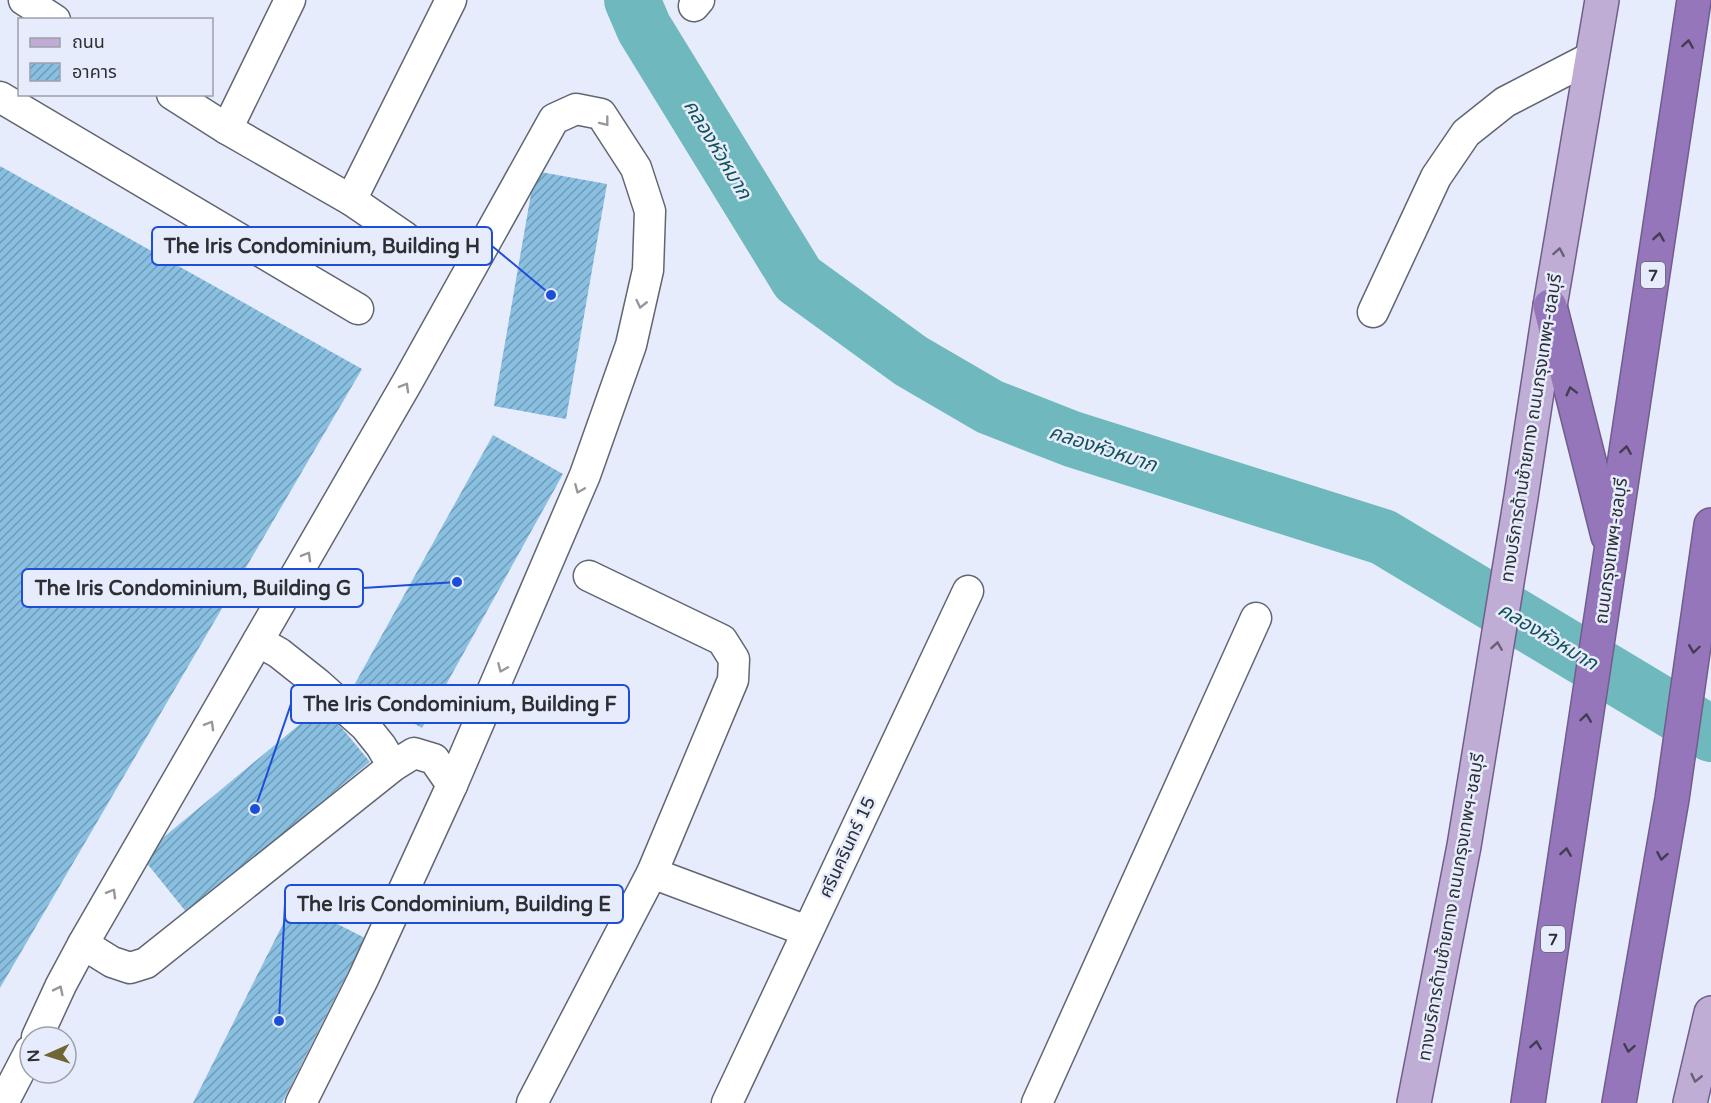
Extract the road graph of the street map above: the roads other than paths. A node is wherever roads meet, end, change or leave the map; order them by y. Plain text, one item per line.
1 (24, 0) edge
2 (290, 0) edge
3 (452, 0) edge
4 (1602, 0) edge
5 (1695, 0) edge
6 (52, 18) edge
7 (1592, 57) junction
8 (175, 96) edge
9 (0, 97) edge
10 (227, 129) junction
11 (351, 200) junction
12 (405, 237) dead end
13 (1550, 306) junction
14 (358, 309) dead end
15 (1373, 312) dead end
16 (1711, 525) edge
17 (1611, 550) junction
18 (589, 576) dead end
19 (968, 591) dead end
20 (1256, 618) dead end
21 (258, 641) junction
22 (393, 766) junction
23 (452, 785) junction
24 (652, 873) junction
25 (807, 932) junction
26 (83, 944) junction
27 (1711, 1013) edge
28 (43, 1025) edge
29 (18, 1074) edge
30 (3, 1103) edge
31 (300, 1103) edge
32 (532, 1103) edge
33 (727, 1103) edge
34 (1037, 1103) edge
35 (1414, 1103) edge
36 (1528, 1103) edge
37 (1619, 1103) edge
38 (1690, 1103) edge

1 - 6 street
2 - 10 street
3 - 11 street
4 - 7 main road, ทางบริการด้านซ้ายทาง ถนนกรุงเทพฯ-ชลบุรี
17 -> 5 highway, ถนนกรุงเทพฯ-ชลบุรี / 7
13 -> 7 main road, ทางบริการด้านซ้ายทาง ถนนกรุงเทพฯ-ชลบุรี
7 - 15 street
8 - 10 street
9 - 14 street
10 - 11 street
11 - 12 street
17 -> 13 highway
35 -> 13 main road, ทางบริการด้านซ้ายทาง ถนนกรุงเทพฯ-ชลบุรี
16 -> 37 highway
36 -> 17 highway, ถนนกรุงเทพฯ-ชลบุรี / 7
18 - 24 street
19 - 25 street, ศรีนครินทร์ 15
20 - 34 street
21 - 22 street
21 -> 23 street
26 -> 21 street
22 - 23 street
22 - 26 street
23 - 31 street
24 - 25 street
24 - 32 street
25 - 33 street, ศรีนครินทร์ 15
28 -> 26 street
27 -> 38 main road
29 - 30 street

